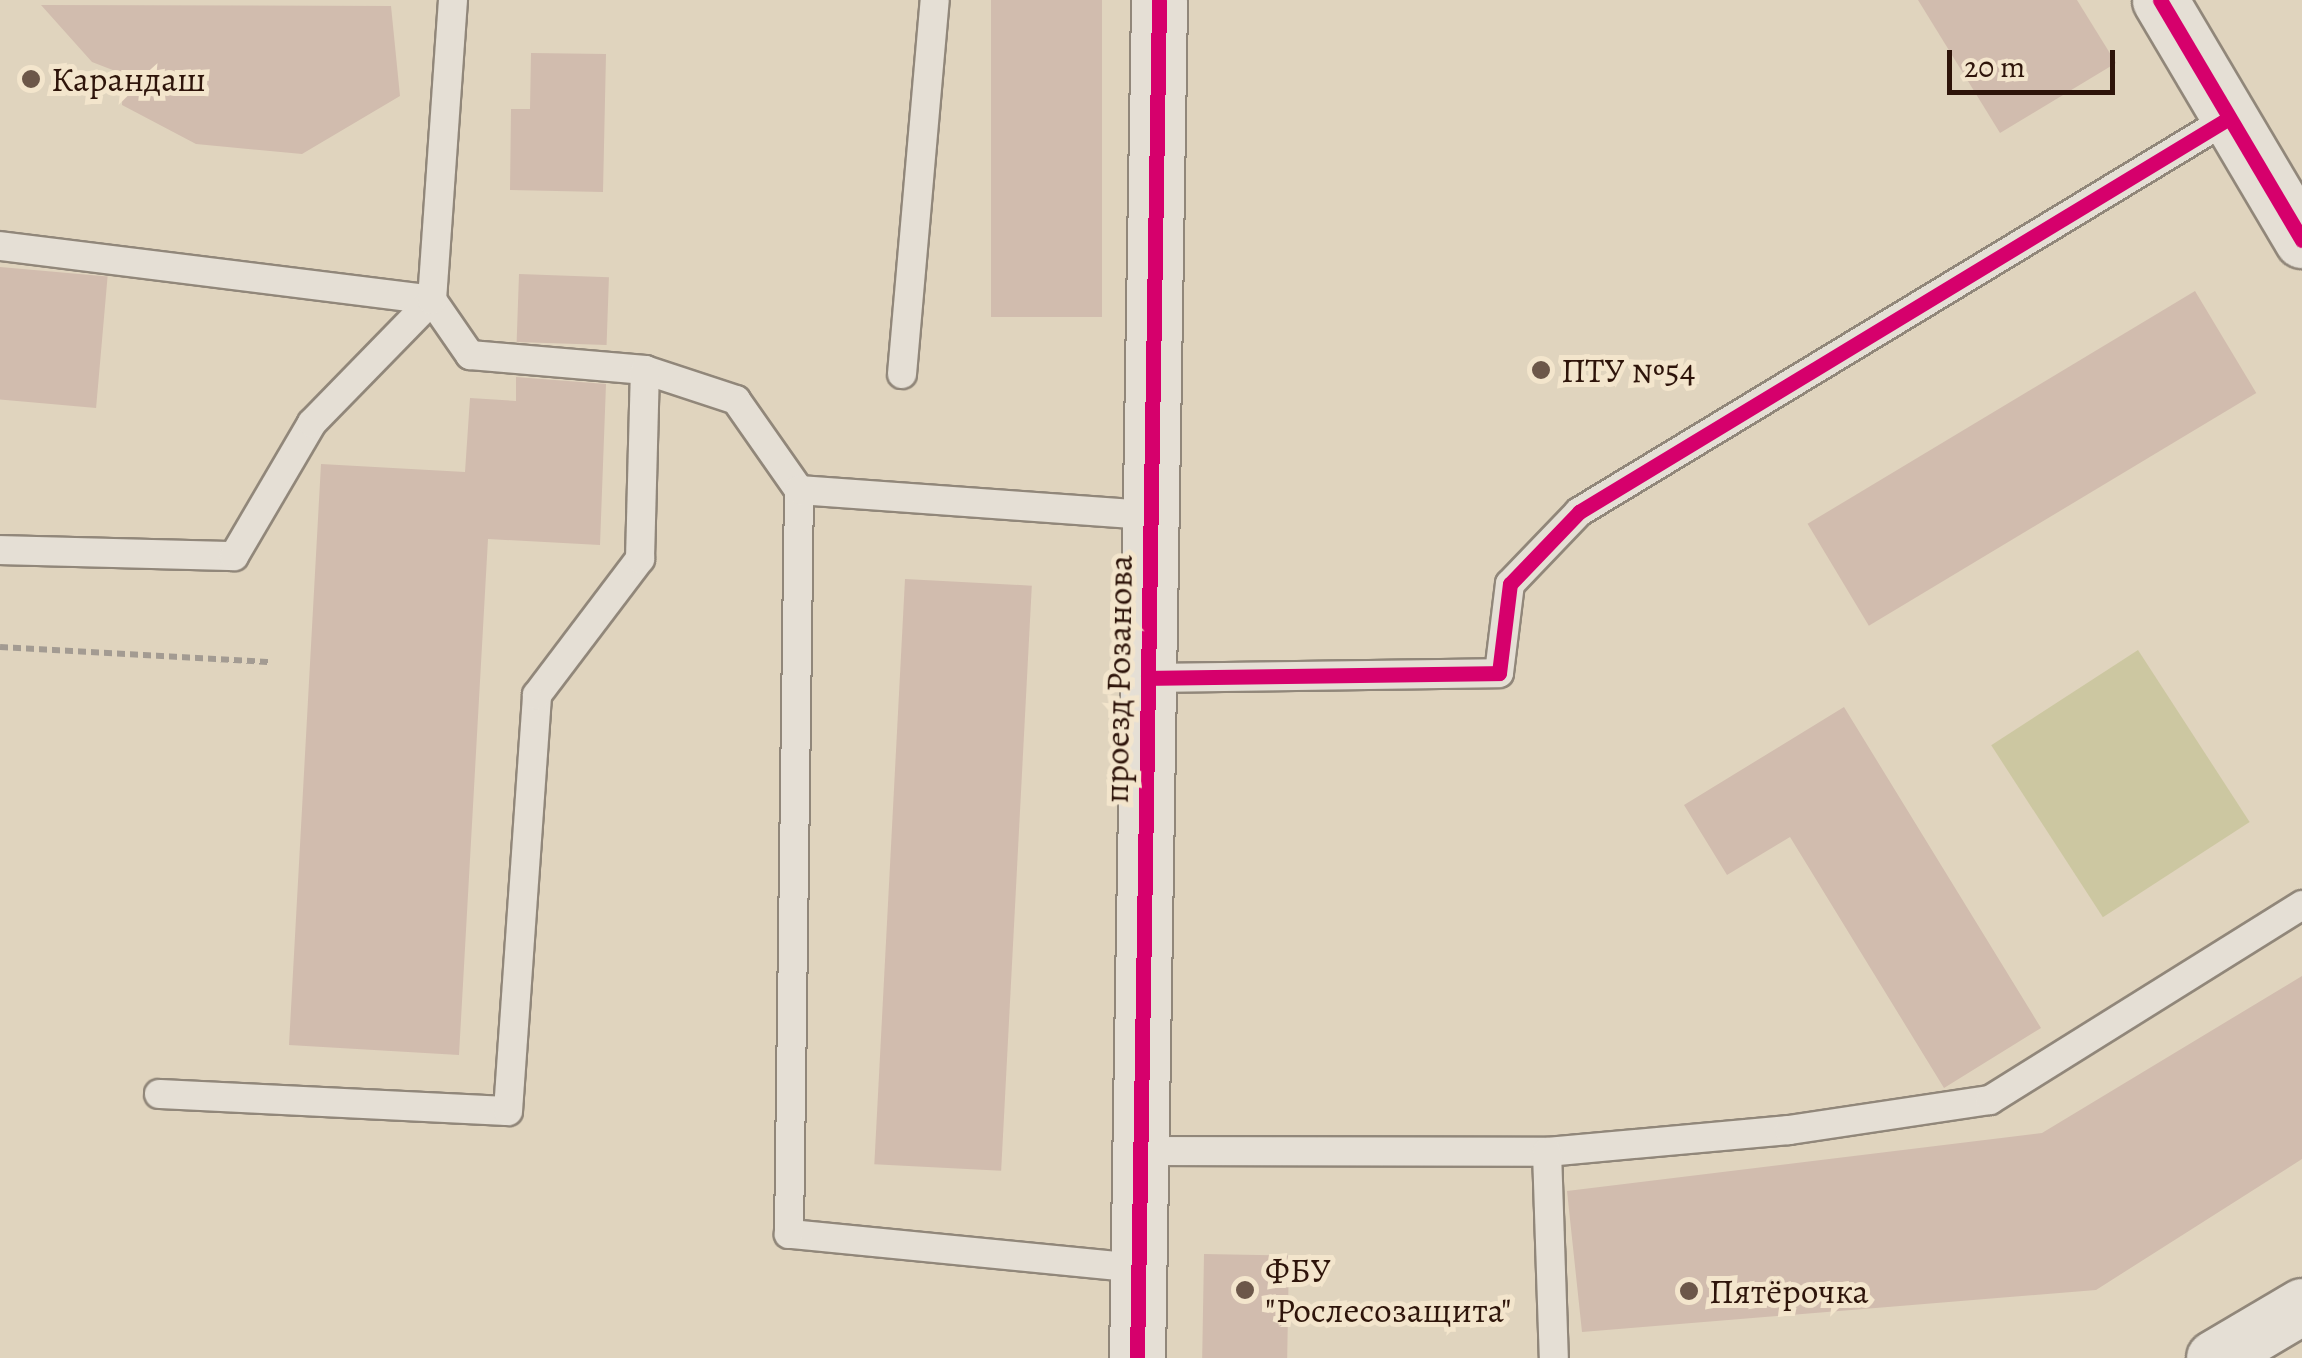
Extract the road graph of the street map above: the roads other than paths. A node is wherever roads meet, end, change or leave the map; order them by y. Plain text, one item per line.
1 (453, 0) edge
2 (935, 0) edge
3 (1159, 0) edge
4 (2160, 0) edge
5 (2229, 118) junction
6 (2302, 240) edge
7 (0, 246) edge
8 (432, 300) junction
9 (644, 370) junction
10 (902, 374) dead end
11 (799, 490) junction
12 (1150, 515) junction
13 (0, 550) edge
14 (1148, 678) junction
15 (2302, 905) edge
16 (159, 1094) dead end
17 (1140, 1150) junction
18 (1547, 1152) junction
19 (1138, 1268) junction
20 (2302, 1306) edge
21 (1137, 1358) edge
22 (1554, 1358) edge
23 (2214, 1358) edge

1 - 8 lane
2 - 10 lane
3 - 12 street, проезд Розанова
4 - 5 street
5 - 6 street
5 - 14 lane
7 - 8 lane
8 - 9 lane
8 - 13 lane
9 - 11 lane
9 - 16 lane
11 - 12 lane
11 - 19 lane
12 - 14 street, проезд Розанова
14 - 17 street, проезд Розанова
15 - 18 lane
17 - 18 lane
17 - 19 street, проезд Розанова
18 - 22 lane
19 - 21 street, проезд Розанова
20 - 23 street

